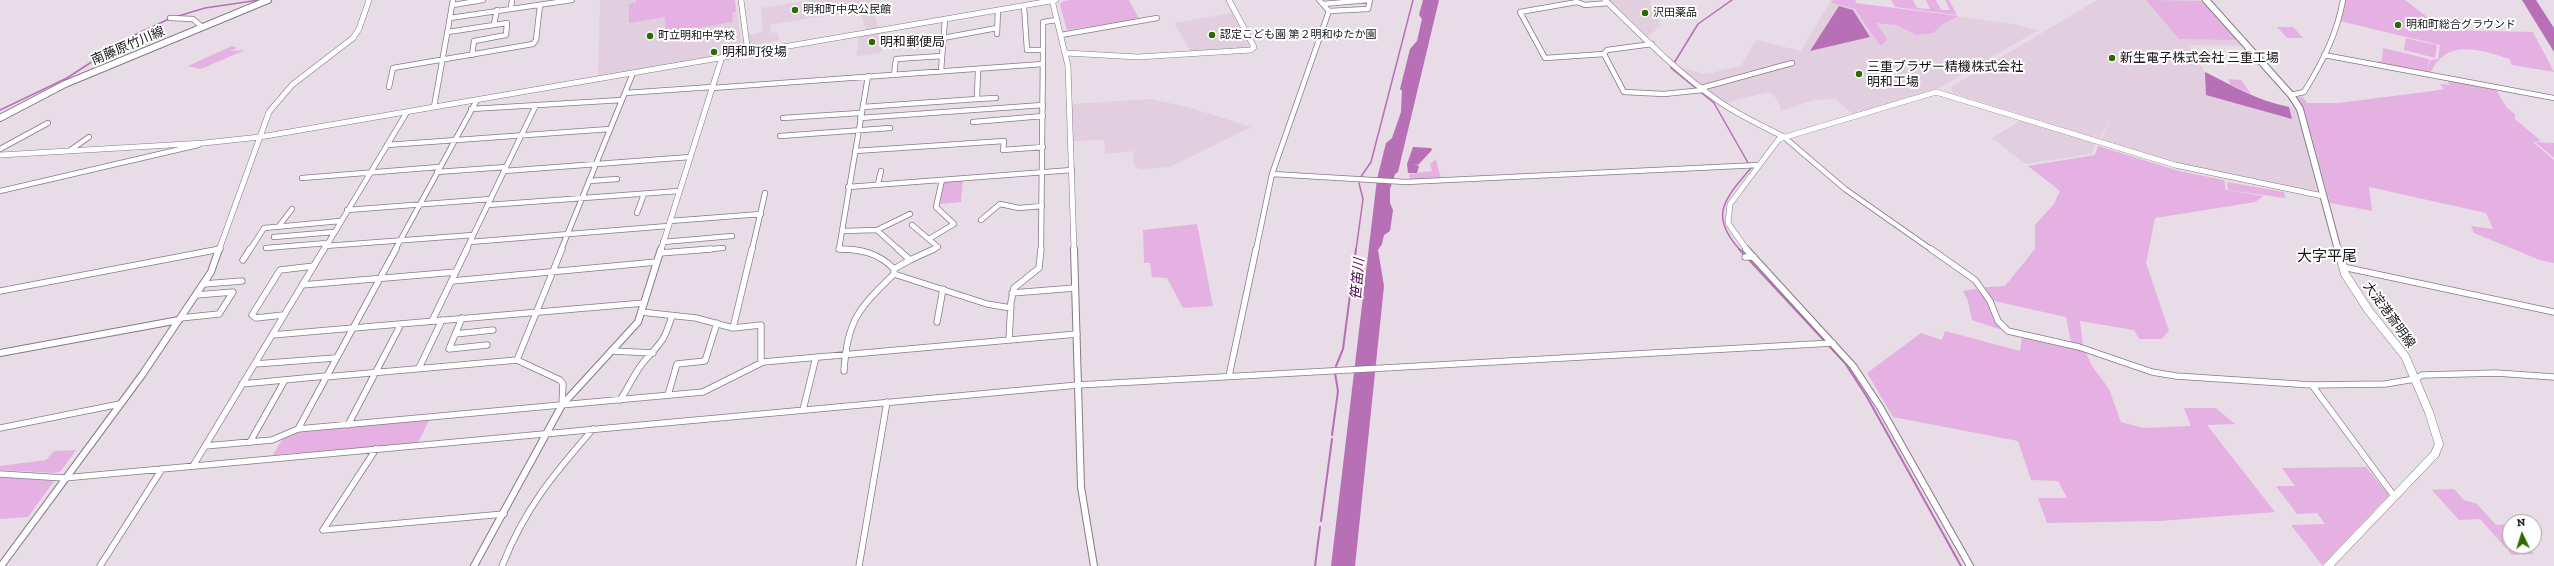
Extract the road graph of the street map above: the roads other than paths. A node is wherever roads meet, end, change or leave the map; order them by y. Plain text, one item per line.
1 (268, 0) edge
2 (368, 0) edge
3 (483, 0) edge
4 (512, 0) edge
5 (572, 0) edge
6 (741, 0) edge
7 (1054, 0) edge
8 (1229, 0) edge
9 (1318, 0) edge
10 (1370, 0) edge
11 (2206, 0) edge
12 (2343, 0) edge
13 (453, 2) edge
14 (1606, 2) edge
15 (1323, 4) junction
16 (540, 5) junction
17 (1024, 6) junction
18 (511, 8) junction
19 (496, 10) junction
20 (998, 10) junction
21 (1329, 11) junction
22 (173, 18) dead end
23 (450, 18) junction
24 (1156, 18) dead end
25 (945, 19) junction
26 (1057, 20) junction
27 (494, 24) junction
28 (202, 27) junction
29 (997, 28) junction
30 (448, 32) junction
31 (997, 34) dead end
32 (1061, 35) junction
33 (943, 38) junction
34 (1652, 44) junction
35 (1043, 50) junction
36 (748, 53) junction
37 (1066, 54) junction
38 (1604, 54) junction
39 (472, 55) junction
40 (2324, 55) junction
41 (942, 56) junction
42 (722, 57) junction
43 (443, 60) junction
44 (1792, 63) dead end
45 (1043, 64) junction
46 (978, 69) junction
47 (941, 72) junction
48 (633, 73) junction
49 (894, 75) junction
50 (868, 76) junction
51 (389, 87) dead end
52 (712, 87) junction
53 (1700, 90) junction
54 (625, 93) junction
55 (2291, 96) junction
56 (996, 98) dead end
57 (2554, 98) edge
58 (977, 99) junction
59 (477, 100) junction
60 (622, 100) junction
61 (536, 105) junction
62 (1043, 105) junction
63 (434, 107) junction
64 (863, 107) junction
65 (472, 109) junction
66 (407, 112) junction
67 (860, 112) junction
68 (1043, 116) junction
69 (0, 118) edge
70 (783, 118) dead end
71 (860, 118) junction
72 (974, 122) dead end
73 (48, 123) dead end
74 (890, 128) dead end
75 (610, 129) junction
76 (858, 130) junction
77 (522, 135) junction
78 (780, 136) dead end
79 (89, 137) dead end
80 (260, 137) junction
81 (1784, 137) junction
82 (454, 140) junction
83 (204, 143) junction
84 (387, 145) junction
85 (1042, 147) junction
86 (0, 149) edge
87 (69, 151) junction
88 (855, 151) junction
89 (0, 155) edge
90 (690, 157) junction
91 (596, 164) junction
92 (1759, 165) junction
93 (505, 169) junction
94 (438, 170) junction
95 (1072, 170) junction
96 (880, 171) dead end
97 (1042, 171) junction
98 (370, 173) junction
99 (1272, 174) junction
100 (302, 178) dead end
101 (618, 179) dead end
102 (942, 180) junction
103 (589, 181) junction
104 (878, 184) junction
105 (848, 187) junction
106 (0, 191) edge
107 (679, 191) junction
108 (765, 193) dead end
109 (644, 194) junction
110 (2323, 196) junction
111 (582, 198) junction
112 (491, 199) junction
113 (419, 205) junction
114 (488, 205) junction
115 (1042, 206) junction
116 (292, 209) dead end
117 (347, 210) junction
118 (637, 213) dead end
119 (761, 214) junction
120 (910, 214) dead end
121 (981, 220) dead end
122 (340, 221) junction
123 (669, 224) junction
124 (912, 225) dead end
125 (279, 226) junction
126 (877, 230) junction
127 (843, 231) junction
128 (334, 232) junction
129 (568, 234) junction
130 (474, 235) junction
131 (732, 236) dead end
132 (274, 237) dead end
133 (929, 239) junction
134 (400, 241) junction
135 (470, 242) junction
136 (663, 242) junction
137 (326, 245) junction
138 (266, 248) dead end
139 (723, 248) dead end
140 (221, 249) junction
141 (660, 253) junction
142 (243, 260) dead end
143 (910, 260) junction
144 (656, 262) junction
145 (314, 266) junction
146 (2343, 267) junction
147 (456, 272) junction
148 (552, 272) junction
149 (894, 272) junction
150 (379, 280) junction
151 (242, 281) dead end
152 (452, 281) junction
153 (204, 284) junction
154 (302, 285) junction
155 (1075, 288) junction
156 (943, 289) junction
157 (0, 291) edge
158 (1012, 293) junction
159 (196, 295) junction
160 (644, 303) junction
161 (1011, 308) junction
162 (641, 312) junction
163 (2554, 312) edge
164 (536, 313) junction
165 (284, 315) junction
166 (672, 316) junction
167 (462, 318) junction
168 (180, 319) junction
169 (442, 320) junction
170 (432, 321) junction
171 (937, 322) dead end
172 (717, 323) junction
173 (401, 324) junction
174 (352, 328) junction
175 (733, 328) junction
176 (493, 330) dead end
177 (272, 334) junction
178 (455, 334) junction
179 (1076, 334) junction
180 (1009, 340) junction
181 (1829, 343) junction
182 (487, 345) dead end
183 (613, 351) junction
184 (0, 353) edge
185 (653, 353) junction
186 (846, 355) junction
187 (816, 357) junction
188 (335, 358) junction
189 (517, 360) junction
190 (761, 363) junction
191 (255, 364) junction
192 (419, 368) junction
193 (844, 371) dead end
194 (375, 372) junction
195 (326, 376) junction
196 (1229, 376) junction
197 (2554, 377) edge
198 (2415, 379) junction
199 (285, 380) junction
200 (242, 384) junction
201 (1078, 385) junction
202 (2312, 385) junction
203 (668, 396) junction
204 (620, 400) junction
205 (887, 402) junction
206 (120, 404) junction
207 (562, 405) junction
208 (803, 410) junction
209 (348, 425) junction
210 (0, 428) edge
211 (298, 429) junction
212 (593, 429) junction
213 (548, 433) junction
214 (250, 442) junction
215 (205, 446) junction
216 (376, 449) junction
217 (194, 466) junction
218 (162, 469) junction
219 (0, 474) edge
220 (64, 478) junction
221 (2394, 496) junction
222 (504, 514) junction
223 (2, 566) edge
224 (100, 566) edge
225 (474, 566) edge
226 (502, 566) edge
227 (859, 566) edge
228 (1094, 566) edge
229 (1970, 566) edge
230 (2328, 566) edge

1 - 28 main road, 南藤原竹川線
2 - 80 street
3 - 13 street
4 - 18 street
5 - 16 street
6 - 36 street
7 - 17 street
7 - 26 street
8 - 37 street
9 - 15 street
10 - 15 street
10 - 21 street
11 - 55 main road, 大淀港斎明線
12 - 40 street
13 - 23 street
14 - 34 street
14 - 38 street
15 - 21 street
16 - 18 street
16 - 39 street
17 - 20 street
17 - 35 street
18 - 19 street
19 - 23 street
19 - 27 street
20 - 25 street
20 - 29 street
21 - 99 street
22 - 28 street
23 - 30 street
24 - 32 street
25 - 33 street
25 - 36 street
26 - 32 street
26 - 35 street
27 - 30 street
27 - 39 street
28 - 69 main road, 南藤原竹川線
29 - 31 street
29 - 33 street
30 - 43 street
32 - 37 street
33 - 41 street
34 - 38 street
34 - 53 street
35 - 45 street
36 - 42 street
37 - 95 street
38 - 53 street
39 - 43 street
40 - 55 street
40 - 57 street
41 - 47 street
41 - 49 street
42 - 48 street
42 - 52 street
43 - 51 street
43 - 63 street
44 - 53 street
45 - 46 street
45 - 62 street
46 - 47 street
46 - 58 street
47 - 49 street
48 - 54 street
48 - 59 street
49 - 50 street
50 - 52 street
50 - 64 street
52 - 54 street
52 - 90 street
53 - 81 street
54 - 60 street
55 - 110 main road, 大淀港斎明線
56 - 58 street
58 - 64 street
59 - 63 street
59 - 65 street
60 - 61 street
60 - 75 street
61 - 65 street
61 - 77 street
62 - 68 street
62 - 71 street
63 - 66 street
64 - 67 street
65 - 82 street
66 - 80 street
66 - 84 street
67 - 70 street
67 - 71 street
68 - 72 street
68 - 85 street
71 - 76 street
73 - 86 street
74 - 76 street
75 - 77 street
75 - 91 street
76 - 78 street
76 - 88 street
77 - 82 street
77 - 93 street
79 - 87 street
80 - 83 street
80 - 140 street
81 - 92 street
81 - 110 street
81 - 202 street
82 - 84 street
82 - 94 street
83 - 87 street
83 - 106 street
84 - 98 street
85 - 88 street
85 - 97 street
87 - 89 street
88 - 105 street
90 - 91 street
90 - 107 street
91 - 93 street
91 - 103 street
92 - 99 street
92 - 181 street
93 - 94 street
93 - 112 street
94 - 98 street
94 - 113 street
95 - 97 street
95 - 155 street
96 - 104 street
97 - 102 street
97 - 115 street
98 - 100 street
98 - 117 street
99 - 196 street
101 - 103 street
102 - 104 street
102 - 133 street
103 - 111 street
104 - 105 street
105 - 127 street
107 - 109 street
107 - 123 street
108 - 119 street
109 - 111 street
109 - 118 street
110 - 146 main road, 大淀港斎明線
111 - 114 street
111 - 129 street
112 - 113 street
112 - 114 street
113 - 117 street
113 - 134 street
114 - 130 street
115 - 121 street
115 - 158 street
116 - 125 street
117 - 122 street
119 - 123 street
119 - 175 street
120 - 126 street
122 - 125 street
122 - 128 street
123 - 129 street
123 - 136 street
124 - 133 street
125 - 142 street
126 - 127 street
126 - 143 street
127 - 149 street
128 - 132 street
128 - 137 street
129 - 135 street
129 - 148 street
130 - 134 street
130 - 135 street
131 - 136 street
133 - 143 street
134 - 137 street
134 - 150 street
135 - 147 street
136 - 141 street
137 - 138 street
137 - 145 street
139 - 141 street
140 - 153 street
140 - 157 street
141 - 144 street
143 - 149 street
144 - 148 street
144 - 160 street
145 - 154 street
145 - 165 street
146 - 163 street
146 - 198 main road, 大淀港斎明線
147 - 150 street
147 - 152 street
148 - 152 street
148 - 164 street
149 - 156 street
149 - 186 street
150 - 154 street
150 - 174 street
151 - 153 street
152 - 170 street
153 - 159 street
154 - 165 street
155 - 158 street
155 - 179 street
156 - 161 street
156 - 171 street
158 - 161 street
159 - 168 street
159 - 168 street
160 - 162 street
160 - 164 street
161 - 180 street
162 - 166 street
162 - 183 street
164 - 167 street
164 - 189 street
165 - 177 street
166 - 172 street
166 - 185 street
167 - 169 street
167 - 178 street
168 - 184 street
168 - 206 street
169 - 170 street
169 - 192 street
170 - 173 street
172 - 175 street
172 - 203 street
173 - 174 street
173 - 194 street
174 - 177 street
174 - 188 street
175 - 190 street
176 - 178 street
177 - 191 street
178 - 182 street
179 - 180 street
179 - 201 street
180 - 186 street
181 - 196 street
181 - 229 street
183 - 185 street
183 - 207 street
185 - 204 street
186 - 187 street
186 - 193 street
187 - 190 street
187 - 208 street
188 - 191 street
188 - 195 street
189 - 192 street
189 - 207 street
190 - 203 street
191 - 200 street
192 - 194 street
194 - 195 street
194 - 209 street
195 - 199 street
195 - 211 street
196 - 201 street
197 - 198 street
198 - 202 street
198 - 221 main road, 大淀港斎明線
199 - 200 street
199 - 214 street
200 - 215 street
201 - 205 street
201 - 228 street
202 - 221 street
203 - 204 street
204 - 207 street
205 - 208 street
205 - 227 street
206 - 210 street
206 - 220 street
207 - 209 street
207 - 213 street
208 - 212 street
209 - 211 street
211 - 214 street
212 - 213 street
212 - 226 street
213 - 216 street
213 - 222 street
214 - 215 street
215 - 217 street
216 - 217 street
216 - 222 street
217 - 218 street
218 - 220 street
218 - 224 street
219 - 220 street
220 - 223 street
221 - 230 main road, 大淀港斎明線
222 - 225 street

